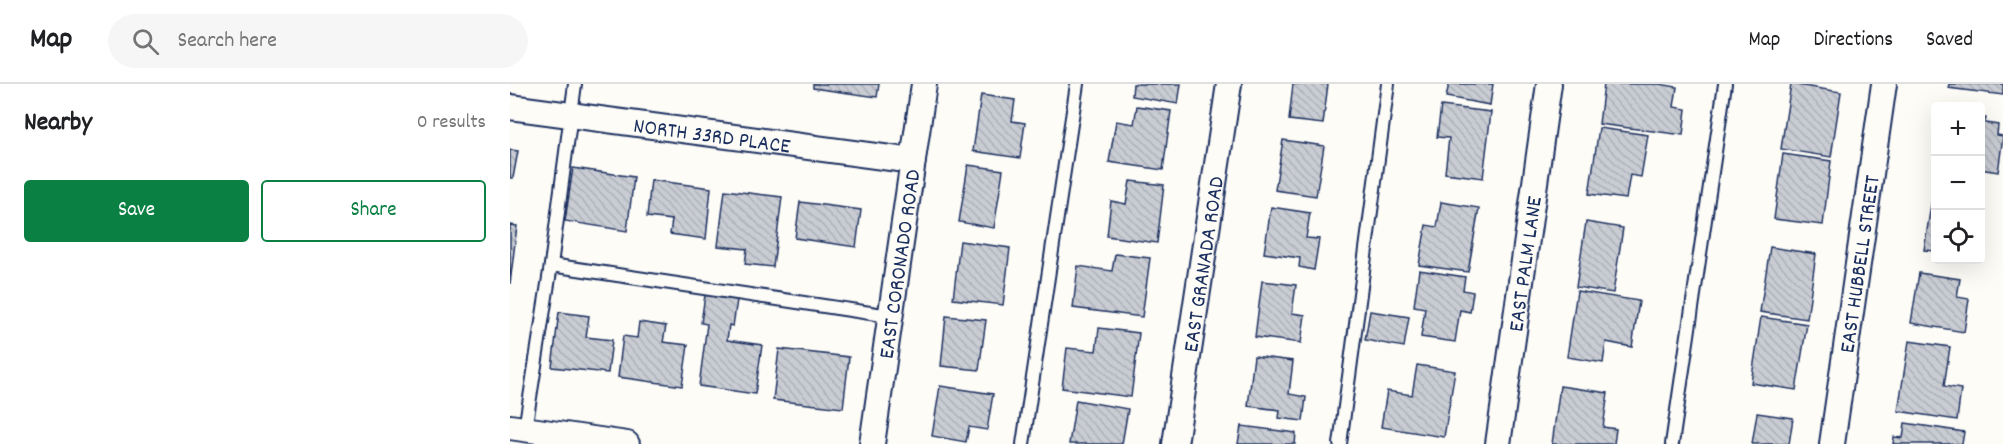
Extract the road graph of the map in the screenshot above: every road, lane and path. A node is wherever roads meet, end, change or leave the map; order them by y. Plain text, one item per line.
1 (575, 84) edge
2 (924, 84) edge
3 (1077, 84) edge
4 (1229, 84) edge
5 (1388, 84) edge
6 (1550, 84) edge
7 (1725, 84) edge
8 (1884, 84) edge
9 (510, 107) edge
10 (571, 116) junction
11 (913, 161) junction
12 (551, 265) junction
13 (890, 316) junction
14 (518, 428) edge
15 (627, 444) edge
16 (872, 444) edge
17 (1023, 444) edge
18 (1175, 444) edge
19 (1340, 444) edge
20 (1498, 444) edge
21 (1672, 444) edge
22 (1832, 444) edge

1 - 10 lane
2 - 11 street, EAST CORONADO ROAD
3 - 17 lane
4 - 18 street, EAST GRANADA ROAD
5 - 19 lane
6 - 20 street, EAST PALM LANE
7 - 21 lane
8 - 22 street, EAST HUBBELL STREET
9 - 10 street, NORTH 33RD PLACE
10 - 11 street, NORTH 33RD PLACE
10 - 12 lane
11 - 13 street, EAST CORONADO ROAD
12 - 13 lane
12 - 14 lane
13 - 16 street, EAST CORONADO ROAD
14 - 15 street

